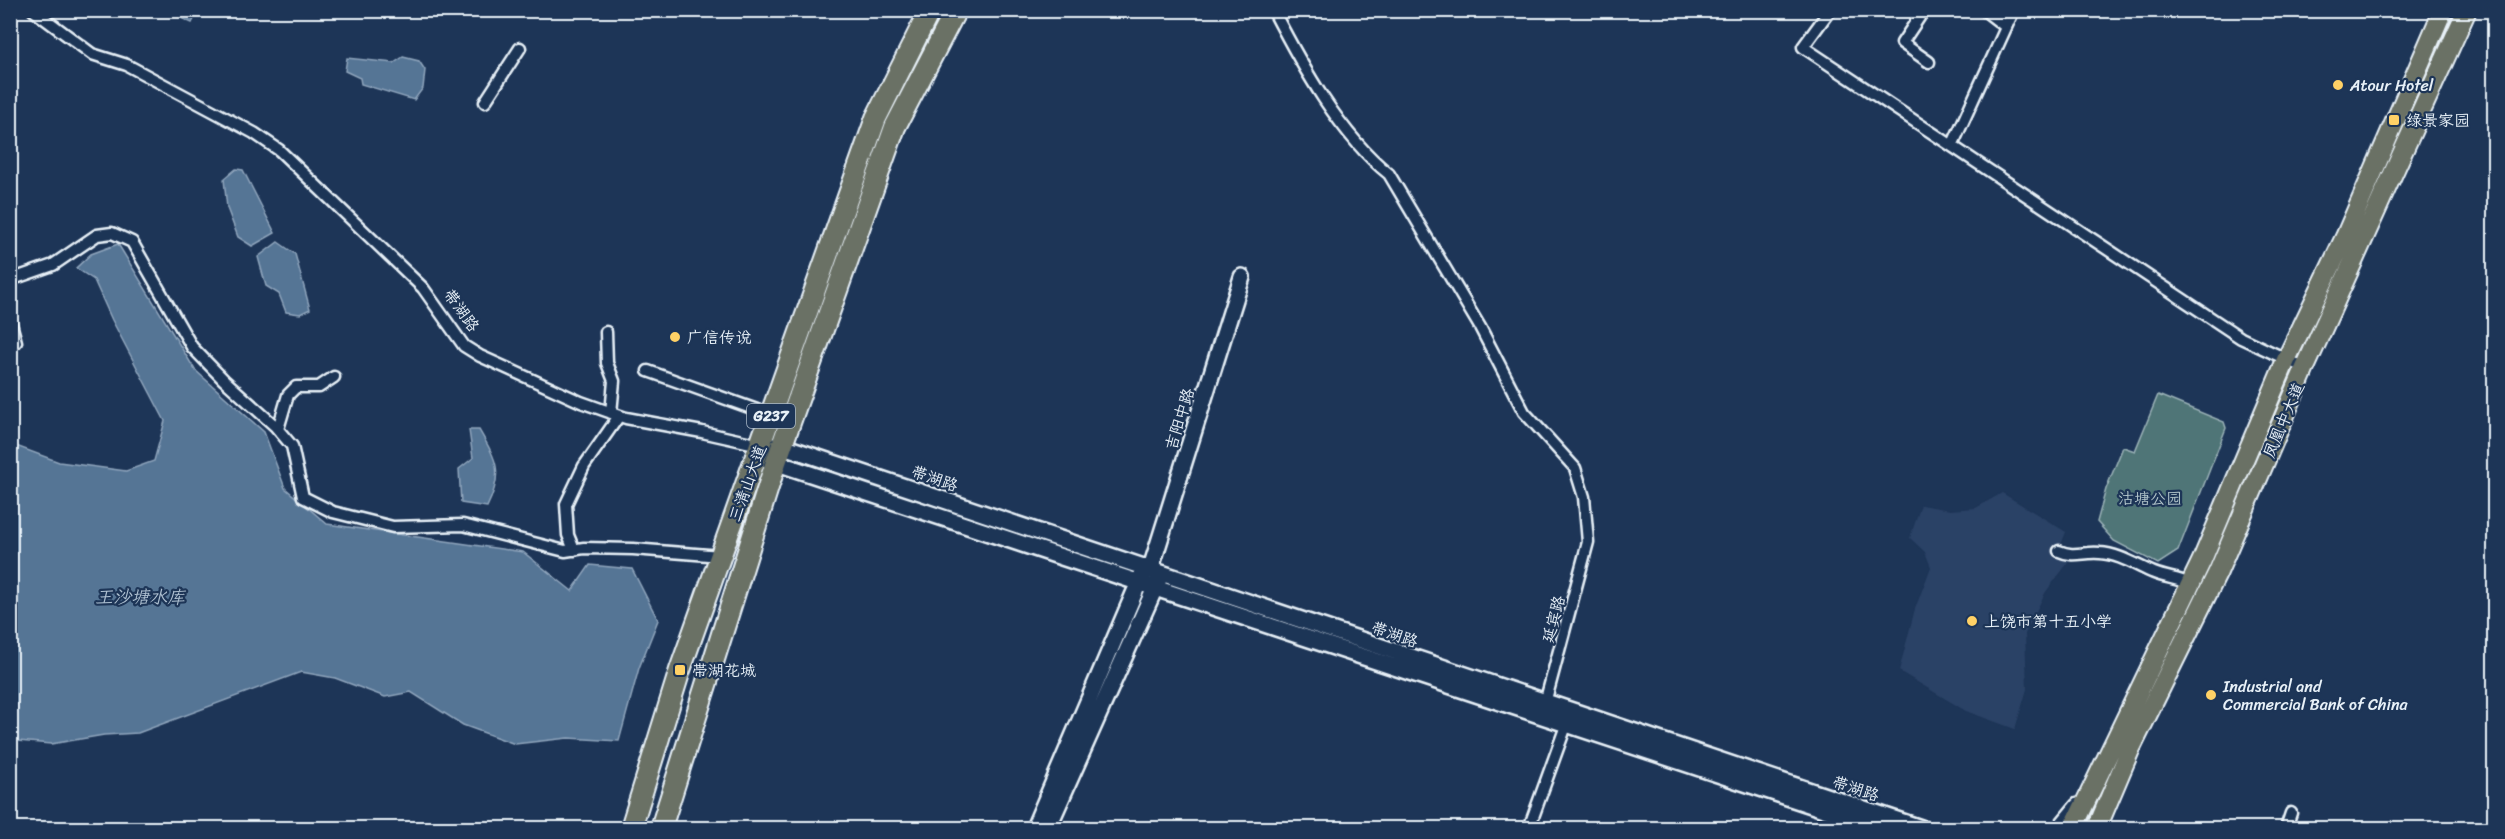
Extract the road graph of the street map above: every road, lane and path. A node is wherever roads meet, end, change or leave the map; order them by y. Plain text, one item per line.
1 (33, 10) edge
2 (930, 10) edge
3 (956, 10) edge
4 (1273, 10) edge
5 (1830, 10) edge
6 (1924, 10) edge
7 (1984, 10) edge
8 (2014, 10) edge
9 (2443, 10) edge
10 (2467, 10) edge
11 (2007, 27) junction
12 (520, 48) dead end
13 (1929, 62) dead end
14 (485, 102) dead end
15 (1952, 146) junction
16 (1242, 278) dead end
17 (10, 280) edge
18 (10, 320) edge
19 (606, 332) dead end
20 (16, 342) dead end
21 (2286, 360) junction
22 (2306, 369) junction
23 (648, 371) dead end
24 (334, 377) dead end
25 (615, 414) junction
26 (771, 415) junction
27 (278, 429) junction
28 (758, 451) junction
29 (780, 454) junction
30 (574, 550) junction
31 (2059, 551) dead end
32 (721, 556) junction
33 (1150, 577) junction
34 (2190, 584) junction
35 (1545, 704) junction
36 (1567, 723) junction
37 (2092, 787) junction
38 (2291, 813) dead end
39 (631, 828) edge
40 (661, 828) edge
41 (1034, 828) edge
42 (1048, 828) edge
43 (1528, 828) edge
44 (1881, 828) edge
45 (1921, 828) edge
46 (2060, 828) edge
47 (2073, 828) edge
48 (2098, 828) edge
49 (2286, 828) edge

1 - 25 street, 带湖路
2 - 26 highway, 三清山大道 / G237
3 - 29 highway, 三清山大道 / G237
4 - 35 street, 延宾路
5 - 15 street
6 - 13 street
7 - 11 street
8 - 11 street
9 - 21 main road, 凤凰中大道
10 - 22 main road, 凤凰中大道
11 - 15 street
12 - 14 street
15 - 21 street
16 - 33 main road, 吉阳中路
17 - 27 street
18 - 20 street
19 - 25 street
21 - 22 street
21 - 34 main road, 凤凰中大道
22 - 48 main road, 凤凰中大道
23 - 26 street
24 - 27 street
25 - 28 street, 带湖路
25 - 30 street
26 - 28 highway, 三清山大道 / G237
27 - 30 street
28 - 29 main road, 带湖路
28 - 32 highway, 三清山大道 / G237
29 - 33 main road, 带湖路
29 - 40 highway, 三清山大道 / G237
30 - 32 street
31 - 34 street
32 - 39 highway, 三清山大道 / G237
33 - 35 main road, 带湖路
33 - 36 main road, 带湖路
33 - 41 main road, 吉阳中路
33 - 42 main road, 吉阳中路
34 - 37 main road, 凤凰中大道
35 - 45 main road, 带湖路
36 - 43 street
36 - 44 main road, 带湖路
37 - 46 main road
37 - 47 main road, 凤凰中大道
38 - 49 street

